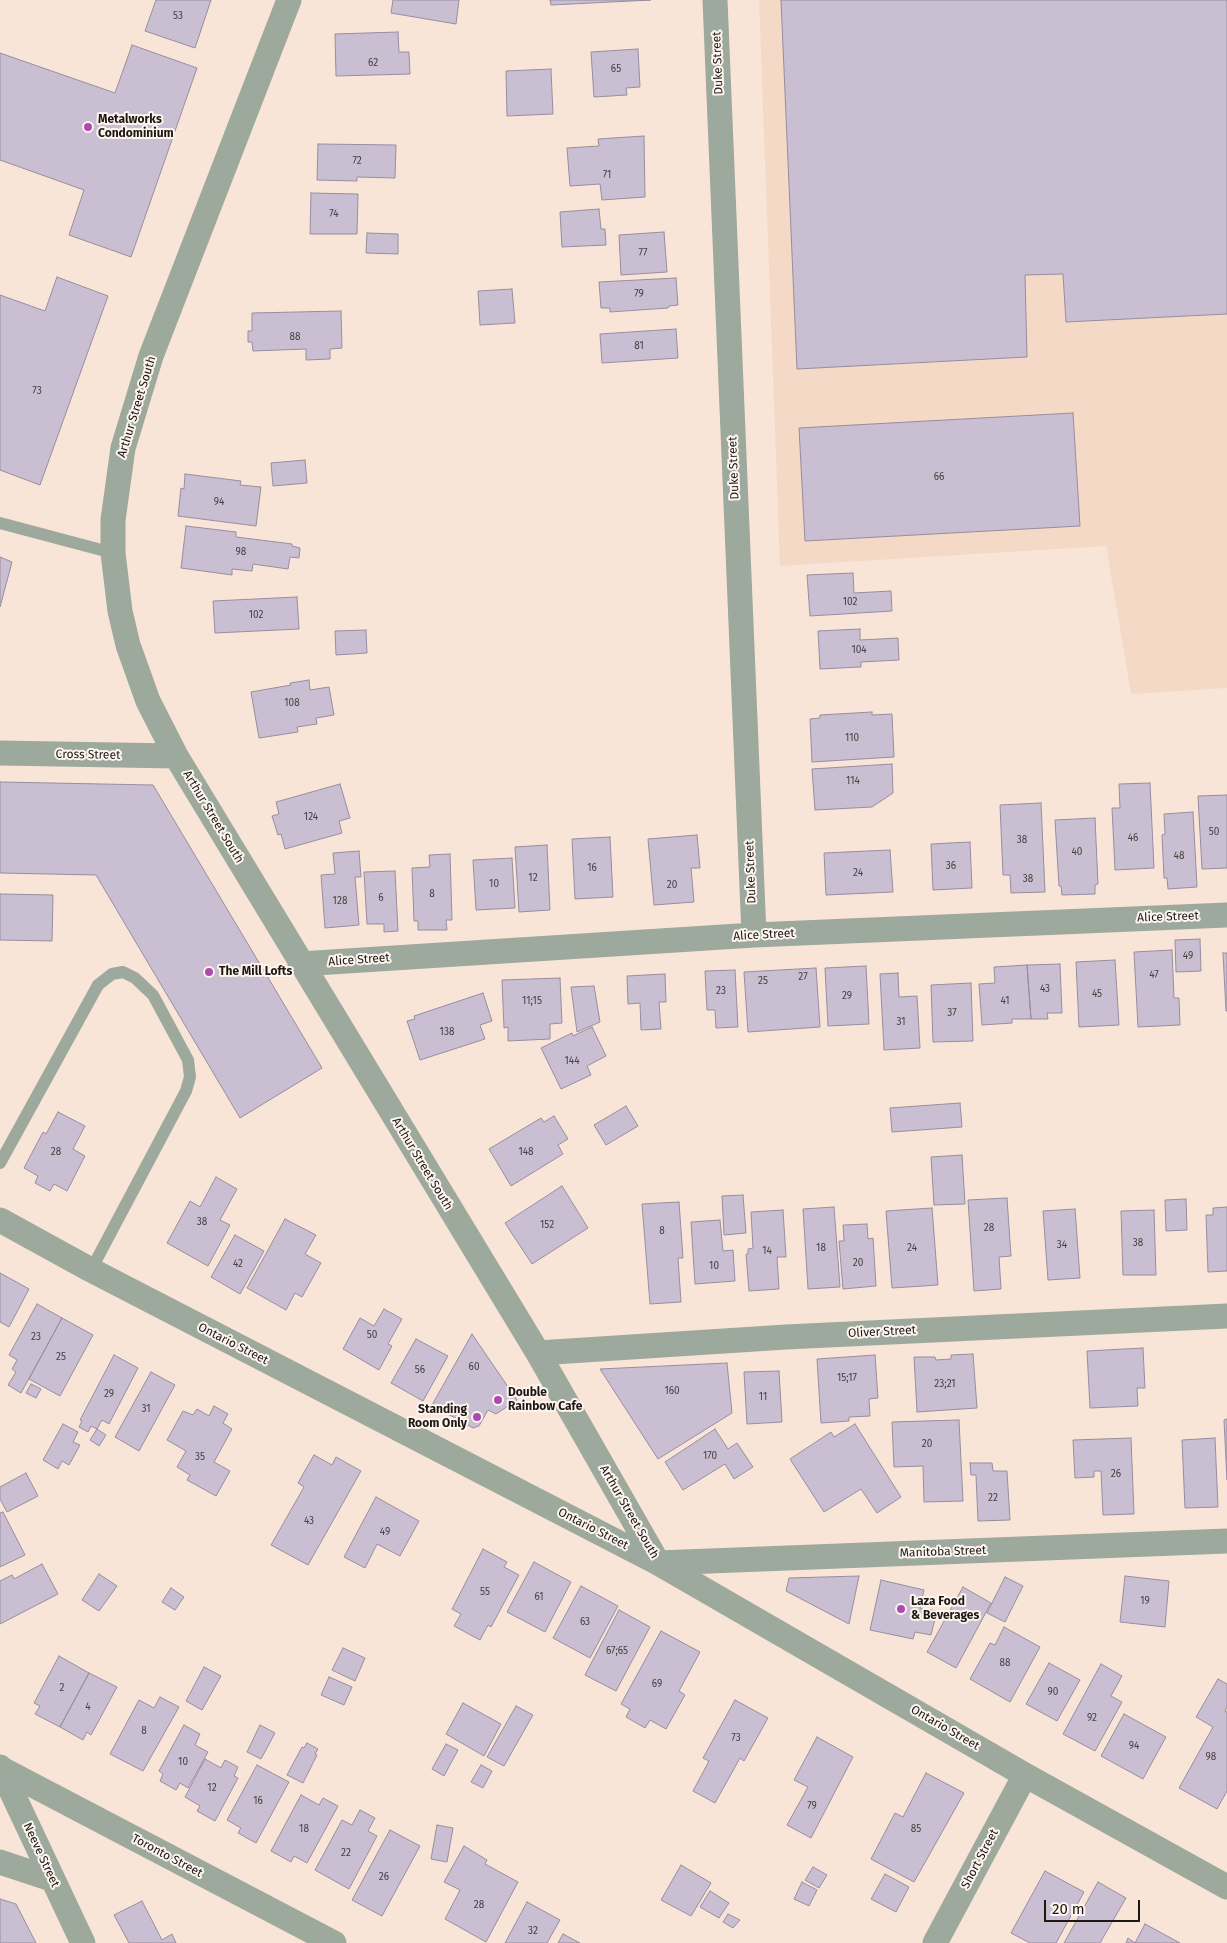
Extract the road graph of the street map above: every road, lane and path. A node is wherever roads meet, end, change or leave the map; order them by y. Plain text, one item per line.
1 (288, 0) edge
2 (715, 0) edge
3 (0, 523) edge
4 (113, 554) junction
5 (0, 753) edge
6 (176, 756) junction
7 (1227, 915) edge
8 (754, 935) junction
9 (300, 964) junction
10 (0, 1163) edge
11 (0, 1220) edge
12 (91, 1270) junction
13 (1227, 1316) edge
14 (538, 1353) junction
15 (1227, 1541) edge
16 (658, 1563) junction
17 (0, 1768) edge
18 (1025, 1775) junction
19 (0, 1862) edge
20 (51, 1878) junction
21 (1227, 1887) edge
22 (83, 1943) edge
23 (334, 1943) edge
24 (935, 1943) edge

1 - 4 street, Arthur Street South
2 - 8 street, Duke Street
3 - 4 lane
4 - 6 street, Arthur Street South
5 - 6 street, Cross Street
6 - 9 street, Arthur Street South
7 - 8 street, Alice Street
8 - 9 street, Alice Street
9 - 14 street, Arthur Street South
10 - 12 lane
11 - 12 street, Ontario Street
12 - 16 street, Ontario Street
13 - 14 street, Oliver Street
14 - 16 street, Arthur Street South
15 - 16 street, Manitoba Street
16 - 18 street, Ontario Street
17 - 20 street, Neeve Street
17 - 23 street, Toronto Street
18 - 21 street, Ontario Street
18 - 24 street, Short Street
19 - 20 street
20 - 22 street, Neeve Street

